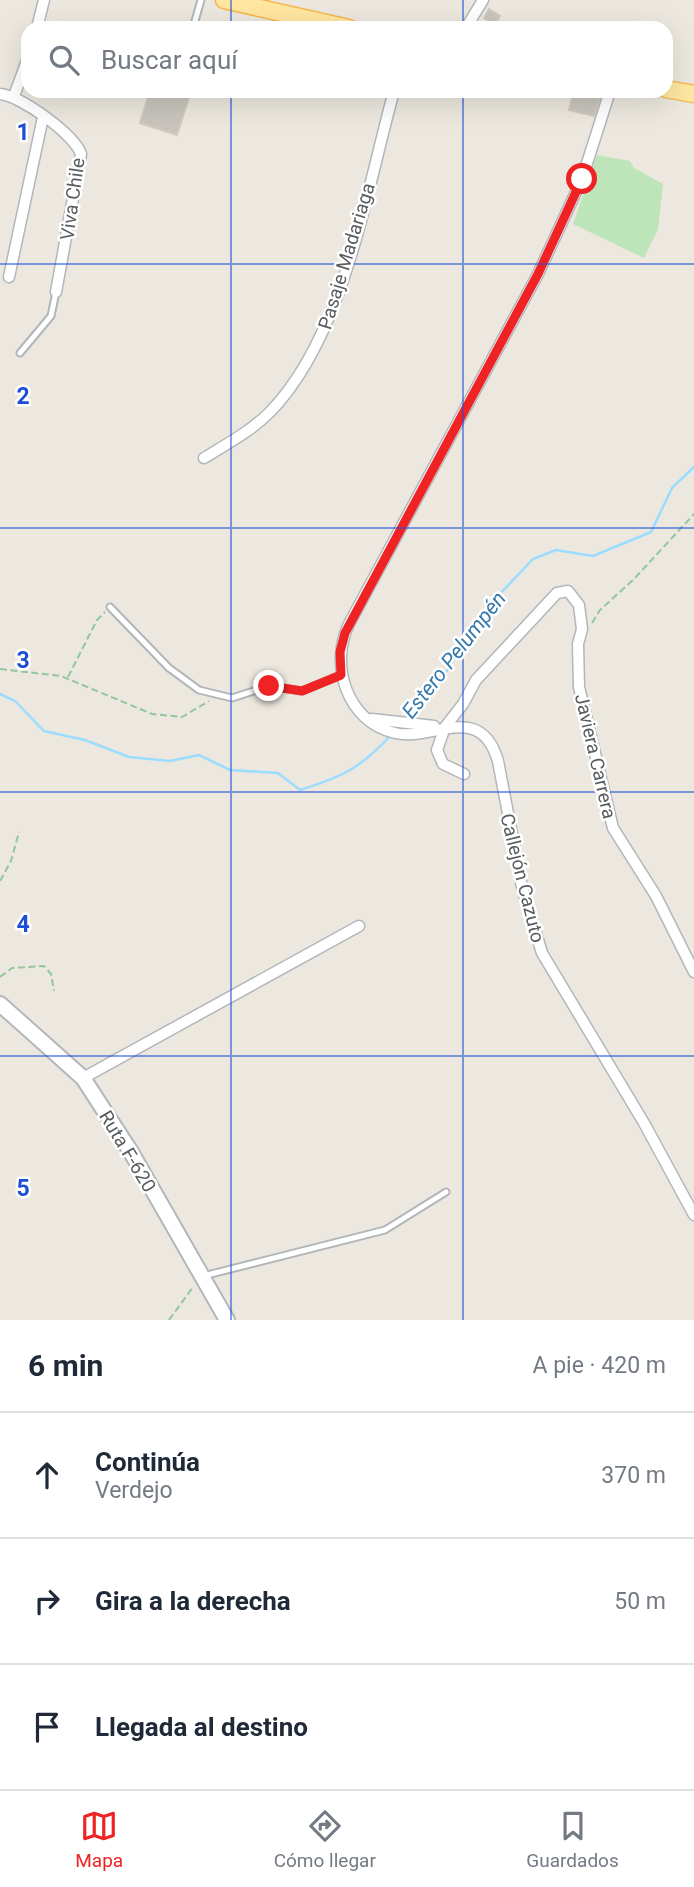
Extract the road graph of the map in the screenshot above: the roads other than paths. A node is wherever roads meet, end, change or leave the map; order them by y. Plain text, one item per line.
1 (44, 0) edge
2 (201, 0) edge
3 (483, 0) edge
4 (232, 1) edge
5 (39, 21) edge
6 (195, 21) edge
7 (319, 21) edge
8 (470, 21) edge
9 (21, 77) edge
10 (673, 90) edge
11 (0, 94) edge
12 (694, 94) edge
13 (14, 96) junction
14 (392, 98) edge
15 (608, 98) edge
16 (43, 117) junction
17 (9, 277) dead end
18 (56, 292) joint
19 (20, 353) dead end
20 (204, 458) dead end
21 (110, 607) road end
22 (341, 675) junction
23 (444, 727) junction
24 (464, 774) dead end
25 (359, 926) dead end
26 (694, 972) edge
27 (0, 1004) edge
28 (82, 1078) junction
29 (446, 1192) dead end
30 (694, 1214) edge
31 (200, 1277) junction
32 (227, 1320) edge

1 - 5 street
2 - 6 lane
3 - 8 street
4 - 7 main road
9 - 13 street
10 - 12 main road
11 - 13 street, Viva Chile
13 - 16 street, Viva Chile
14 - 20 street, Pasaje Madariaga
15 - 22 street
16 - 17 street
16 - 18 street, Viva Chile
18 - 19 lane
21 - 22 lane
22 - 23 street, Callejón Cazuto
23 - 24 street
23 - 26 street, Javiera Carrera
23 - 30 street, Callejón Cazuto
25 - 28 street
27 - 28 street, Ruta F-620
28 - 31 street, Ruta F-620
29 - 31 lane
31 - 32 street, Ruta F-620

